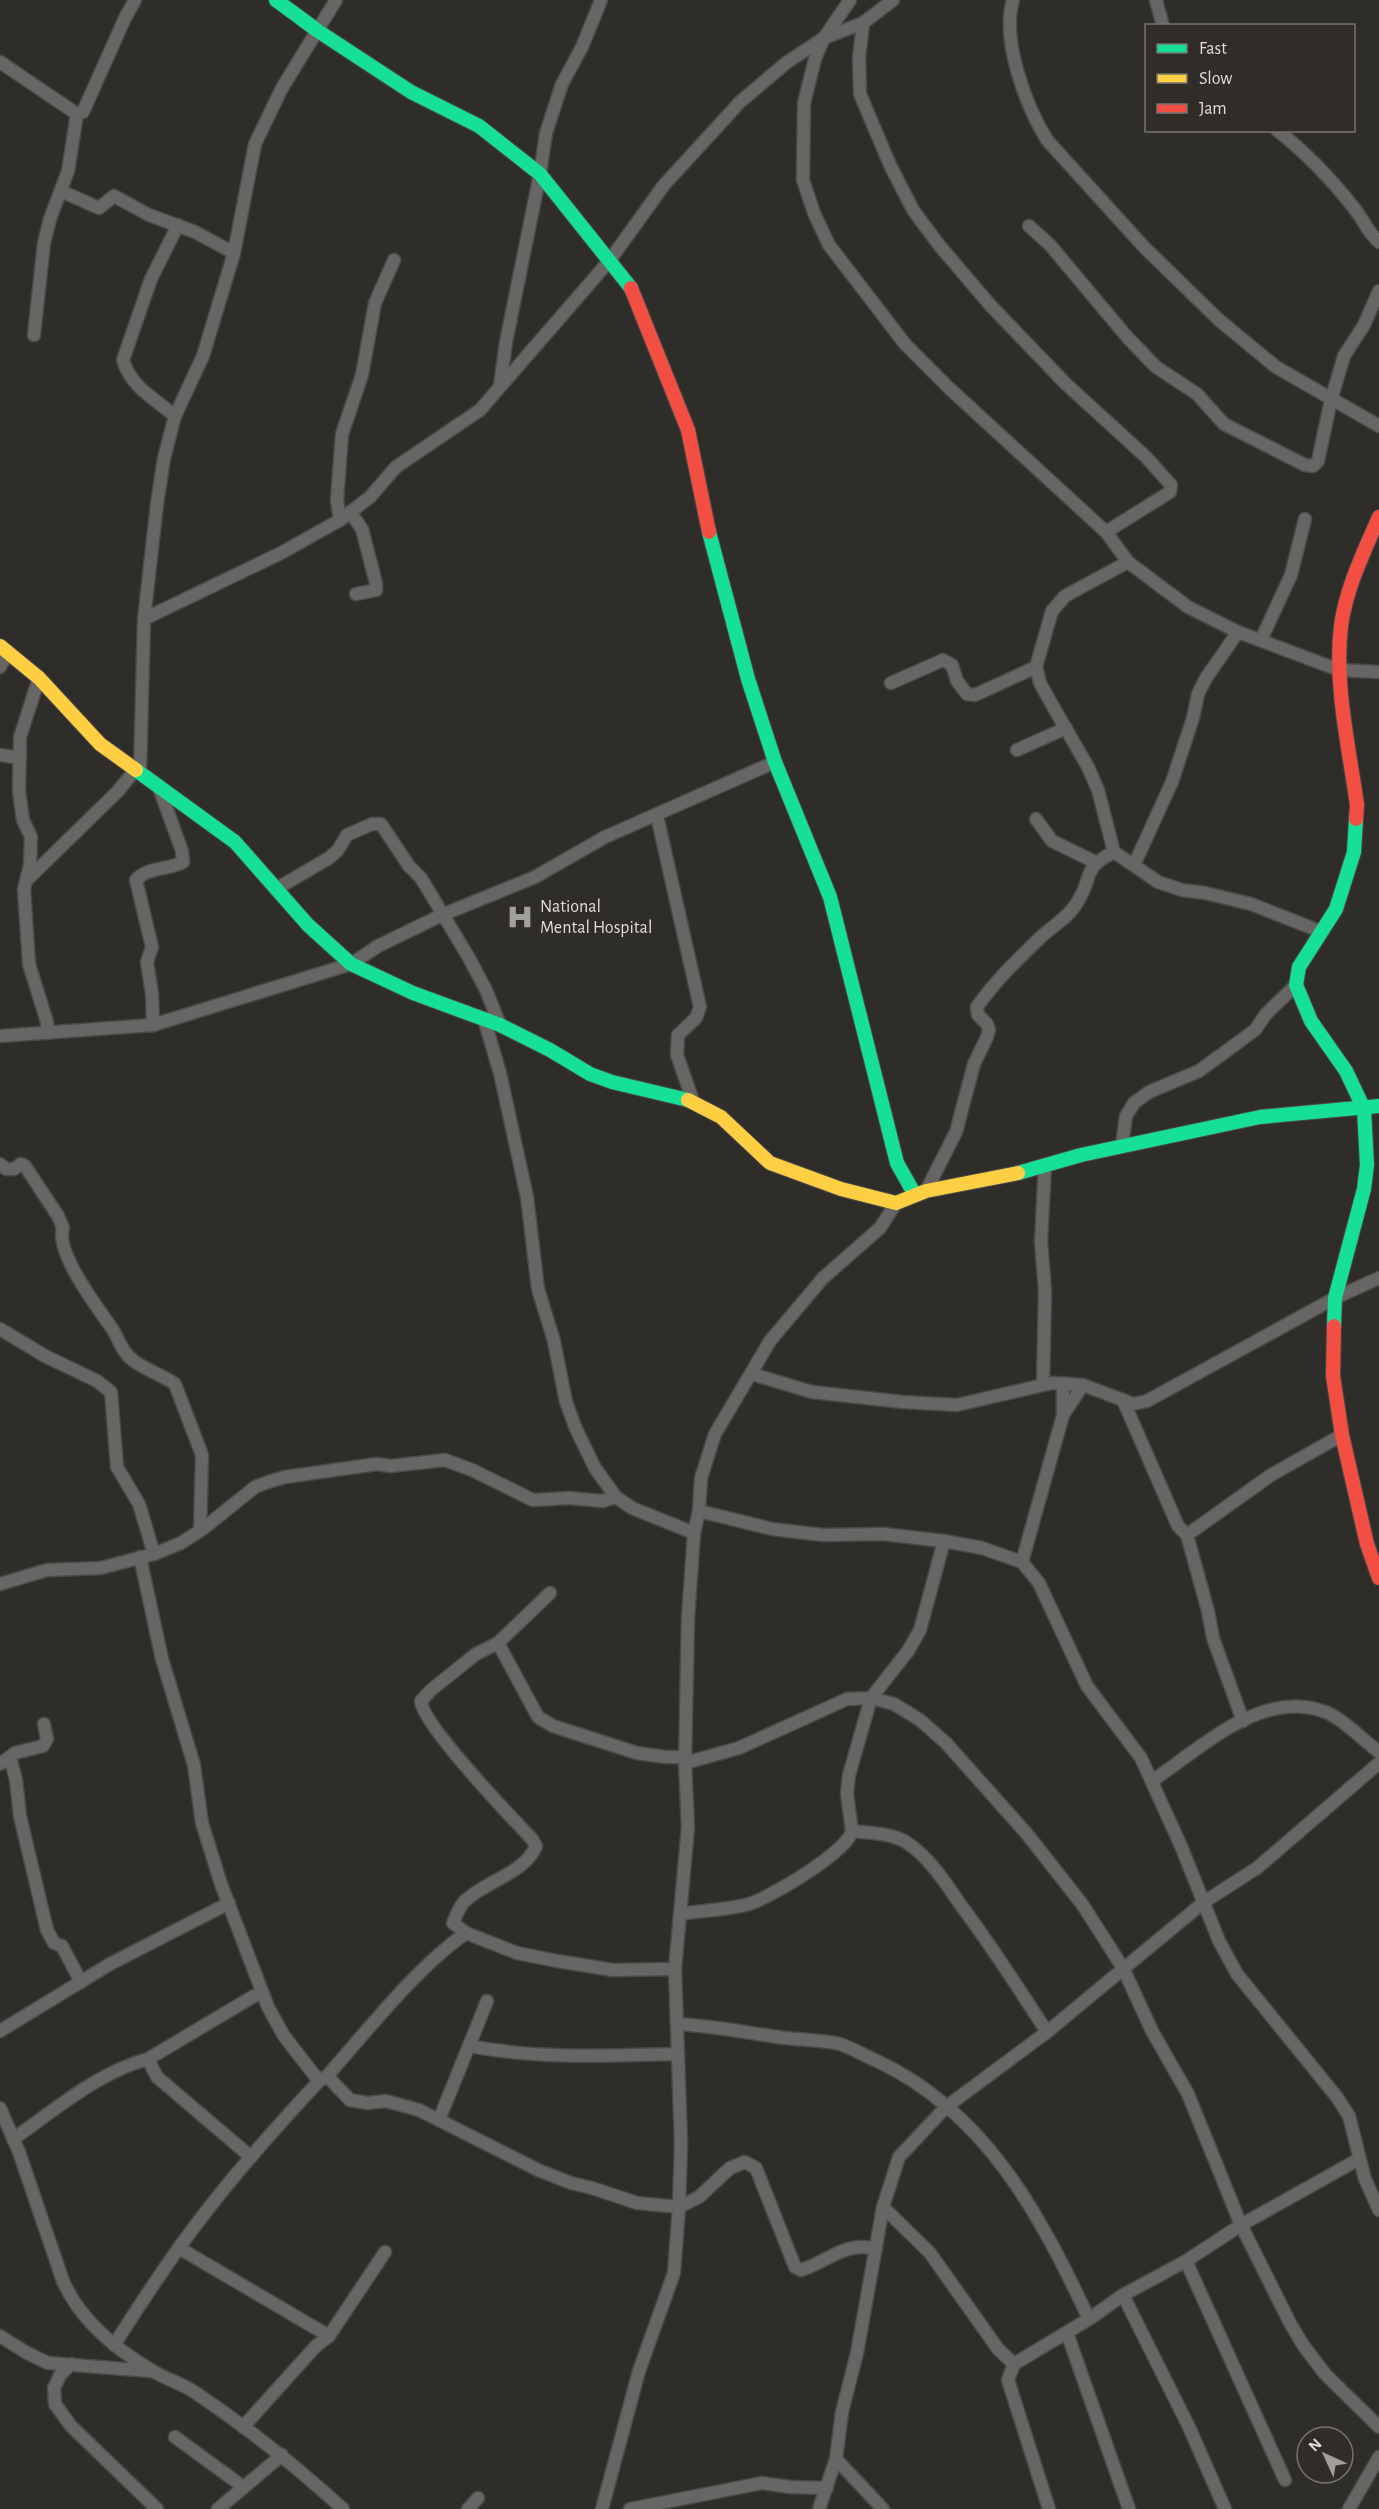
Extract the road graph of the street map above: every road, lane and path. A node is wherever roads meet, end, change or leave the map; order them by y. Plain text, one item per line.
1 (135, 0) edge
2 (276, 0) edge
3 (336, 0) edge
4 (601, 0) edge
5 (850, 0) edge
6 (893, 0) edge
7 (1013, 0) edge
8 (1156, 0) edge
9 (863, 23) junction
10 (1162, 24) edge
11 (318, 31) junction
12 (824, 38) junction
13 (0, 62) edge
14 (77, 114) junction
15 (1278, 132) edge
16 (540, 174) junction
17 (61, 190) junction
18 (178, 225) junction
19 (1029, 226) dead end
20 (1379, 242) edge
21 (234, 253) junction
22 (394, 260) dead end
23 (610, 260) junction
24 (1379, 291) edge
25 (34, 335) dead end
26 (500, 387) junction
27 (1331, 400) junction
28 (175, 416) junction
29 (1379, 426) edge
30 (350, 512) junction
31 (1379, 517) edge
32 (1305, 519) dead end
33 (340, 520) junction
34 (1106, 532) junction
35 (1128, 562) junction
36 (356, 594) dead end
37 (144, 619) junction
38 (1238, 632) junction
39 (1261, 640) junction
40 (4, 649) edge
41 (0, 667) edge
42 (1036, 667) junction
43 (1339, 670) junction
44 (1379, 672) edge
45 (39, 678) junction
46 (891, 682) dead end
47 (1066, 728) junction
48 (1017, 750) dead end
49 (0, 755) edge
50 (20, 758) junction
51 (775, 762) junction
52 (138, 770) junction
53 (158, 785) junction
54 (657, 816) junction
55 (1036, 819) dead end
56 (1114, 852) junction
57 (1095, 862) junction
58 (1134, 865) junction
59 (28, 879) junction
60 (276, 889) junction
61 (442, 915) junction
62 (1322, 932) junction
63 (351, 964) junction
64 (1296, 985) junction
65 (484, 1019) junction
66 (153, 1025) junction
67 (500, 1025) junction
68 (48, 1033) junction
69 (0, 1035) edge
70 (693, 1101) junction
71 (1379, 1105) edge
72 (1364, 1109) junction
73 (1122, 1146) junction
74 (0, 1164) edge
75 (1046, 1165) junction
76 (920, 1193) junction
77 (896, 1203) junction
78 (1379, 1278) edge
79 (1335, 1298) junction
80 (0, 1329) edge
81 (753, 1374) junction
82 (1063, 1383) junction
83 (1043, 1384) junction
84 (1083, 1385) junction
85 (1123, 1400) junction
86 (1063, 1415) junction
87 (1342, 1436) junction
88 (616, 1497) junction
89 (699, 1511) junction
90 (200, 1531) junction
91 (694, 1533) junction
92 (1187, 1535) junction
93 (944, 1541) junction
94 (154, 1554) junction
95 (140, 1557) junction
96 (1022, 1562) junction
97 (1379, 1578) edge
98 (0, 1584) edge
99 (550, 1593) dead end
100 (498, 1642) junction
101 (871, 1698) junction
102 (1243, 1721) junction
103 (44, 1724) dead end
104 (1379, 1752) edge
105 (5, 1760) edge
106 (685, 1760) junction
107 (1379, 1763) edge
108 (1152, 1781) junction
109 (852, 1831) junction
110 (1204, 1902) junction
111 (229, 1903) junction
112 (681, 1914) junction
113 (466, 1933) junction
114 (1124, 1968) junction
115 (675, 1969) junction
116 (81, 1982) junction
117 (263, 1993) junction
118 (487, 2001) dead end
119 (677, 2024) junction
120 (0, 2031) edge
121 (1047, 2032) junction
122 (469, 2046) junction
123 (678, 2054) junction
124 (148, 2059) junction
125 (323, 2078) junction
126 (946, 2107) junction
127 (0, 2108) edge
128 (439, 2120) junction
129 (14, 2139) junction
130 (251, 2157) junction
131 (1359, 2159) junction
132 (679, 2207) junction
133 (884, 2207) junction
134 (1379, 2210) edge
135 (1241, 2225) junction
136 (179, 2248) junction
137 (876, 2249) junction
138 (385, 2252) dead end
139 (1186, 2261) junction
140 (1123, 2295) junction
141 (1089, 2319) junction
142 (1067, 2333) junction
143 (0, 2336) edge
144 (328, 2336) junction
145 (114, 2345) junction
146 (71, 2364) junction
147 (1014, 2364) junction
148 (152, 2371) junction
149 (243, 2427) junction
150 (1379, 2427) edge
151 (175, 2437) dead end
152 (282, 2455) junction
153 (1379, 2457) edge
154 (836, 2459) junction
155 (1285, 2480) dead end
156 (242, 2486) junction
157 (827, 2488) junction
158 (478, 2498) dead end
159 (157, 2509) edge
160 (218, 2509) edge
161 (343, 2509) edge
162 (468, 2509) edge
163 (602, 2509) edge
164 (630, 2509) edge
165 (819, 2509) edge
166 (883, 2509) edge
167 (1049, 2509) edge
168 (1129, 2509) edge
169 (1225, 2509) edge
170 (1348, 2509) edge

1 - 14 street
2 - 11 street
3 - 11 street
4 - 16 street
5 - 12 street
6 - 9 street
7 - 27 street
8 - 10 street
9 - 12 street
9 - 34 street
11 - 16 street
11 - 21 street
12 - 23 street
12 - 34 street
13 - 14 street
14 - 17 street
15 - 20 street
16 - 23 street
16 - 26 street
17 - 18 street
17 - 25 street
18 - 21 street
18 - 28 street
19 - 27 street
21 - 28 street
22 - 33 street
23 - 26 street
23 - 51 street
24 - 27 street
26 - 30 street
27 - 29 street
28 - 37 street
30 - 33 street
30 - 36 street
31 - 43 street
32 - 39 street
33 - 37 street
34 - 35 street
35 - 38 street
35 - 42 street
37 - 52 street
38 - 39 street
38 - 58 street
39 - 43 street
40 - 41 street
40 - 45 street
42 - 46 street
42 - 47 street
43 - 44 street
43 - 62 street
45 - 50 street
45 - 52 street
47 - 48 street
47 - 56 street
49 - 50 street
50 - 59 street
51 - 54 street
51 - 76 street
52 - 53 street
52 - 59 street
53 - 60 street
53 - 66 street
54 - 61 street
54 - 70 street
55 - 57 street
56 - 57 street
56 - 58 street
57 - 76 street
58 - 62 street
59 - 68 street
60 - 61 street
60 - 63 street
61 - 63 street
61 - 67 street
62 - 64 street
63 - 65 street
63 - 66 street
64 - 72 street
64 - 73 street
65 - 67 street
65 - 88 street
66 - 68 street
67 - 70 street
68 - 69 street
70 - 77 street
71 - 72 street
72 - 73 street
72 - 79 street
73 - 75 street
74 - 90 street
75 - 76 street
75 - 83 street
76 - 77 street
77 - 81 street
78 - 79 street
79 - 85 street
79 - 87 street
80 - 94 street
81 - 83 street
81 - 89 street
82 - 83 street
82 - 84 street
82 - 86 street
84 - 85 street
84 - 86 street
85 - 92 street
86 - 96 street
87 - 92 street
87 - 97 street
88 - 90 street
88 - 91 street
89 - 91 street
89 - 93 street
90 - 94 street
91 - 106 street
92 - 102 street
93 - 96 street
93 - 101 street
94 - 95 street
95 - 98 street
95 - 111 street
96 - 108 street
99 - 100 street
100 - 106 street
100 - 113 street
101 - 106 street
101 - 109 street
101 - 114 street
102 - 104 street
102 - 108 street
103 - 105 street
105 - 116 street
106 - 112 street
107 - 110 street
108 - 110 street
109 - 112 street
109 - 121 street
110 - 114 street
110 - 131 street
111 - 116 street
111 - 117 street
112 - 115 street
113 - 115 street
113 - 125 street
114 - 121 street
114 - 135 street
115 - 119 street
116 - 120 street
117 - 124 street
117 - 125 street
118 - 122 street
119 - 123 street
119 - 126 street
121 - 126 street
122 - 123 street
122 - 128 street
123 - 132 street
124 - 129 street
124 - 130 street
125 - 128 street
125 - 130 street
126 - 133 street
126 - 141 street
127 - 129 street
128 - 132 street
129 - 145 street
130 - 136 street
131 - 134 street
131 - 135 street
132 - 137 street
132 - 163 street
133 - 137 street
133 - 147 street
135 - 139 street
135 - 150 street
136 - 144 street
136 - 145 street
137 - 154 street
138 - 144 street
139 - 140 street
139 - 155 street
140 - 141 street
140 - 169 street
141 - 142 street
142 - 147 street
142 - 168 street
143 - 146 street
144 - 149 street
145 - 148 street
146 - 148 street
146 - 159 street
147 - 167 street
148 - 149 street
149 - 152 street
151 - 156 street
152 - 156 street
152 - 161 street
153 - 170 street
154 - 157 street
154 - 166 street
156 - 160 street
157 - 164 street
157 - 165 street
158 - 162 street

